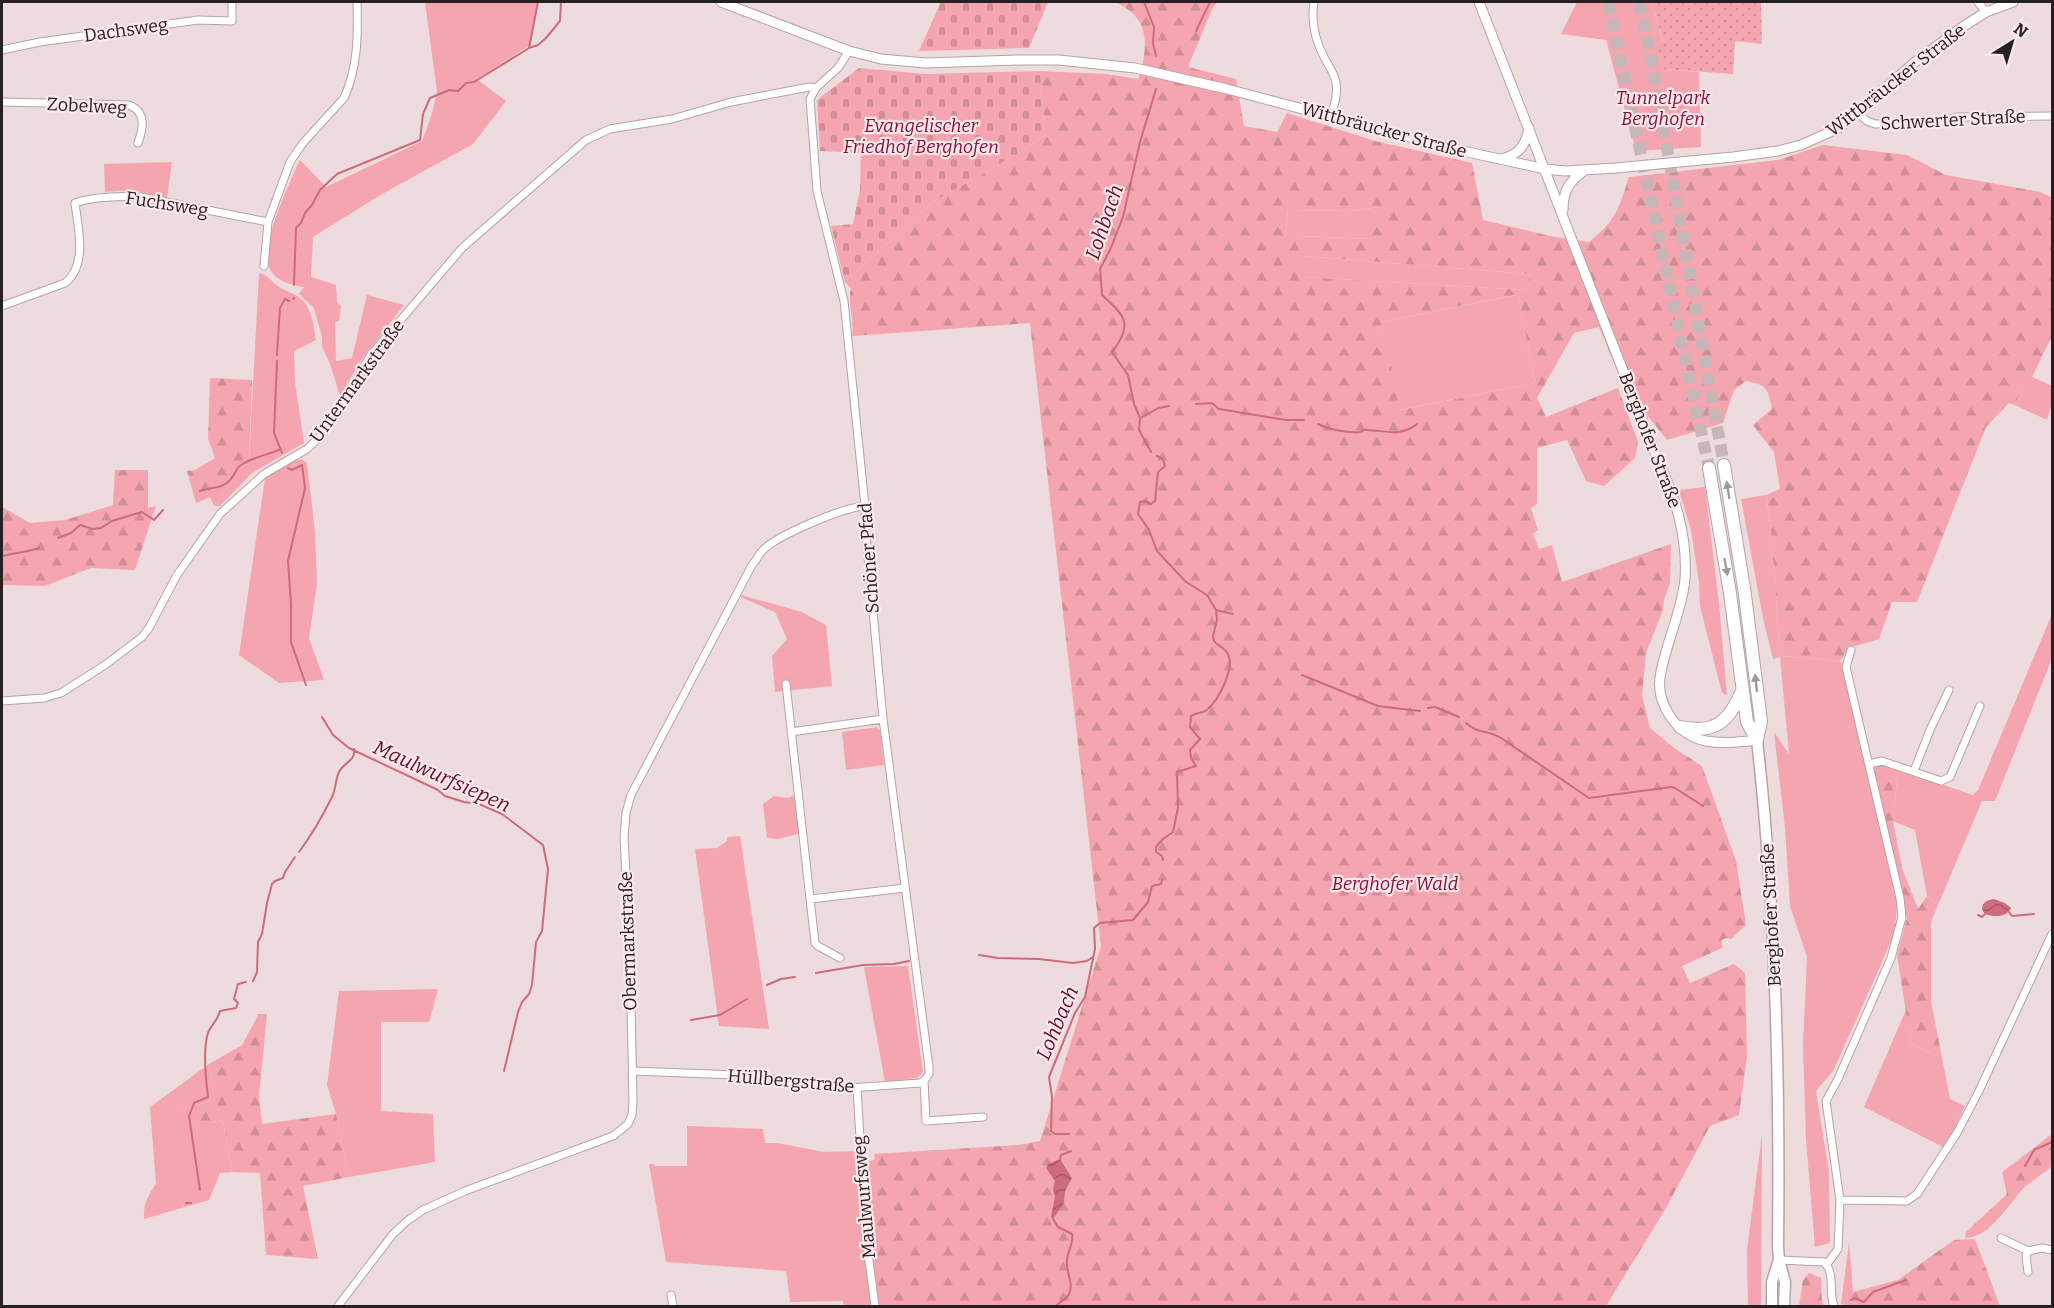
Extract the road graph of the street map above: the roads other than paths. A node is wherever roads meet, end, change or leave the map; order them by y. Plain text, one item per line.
1 (232, 2) edge
2 (357, 2) edge
3 (721, 2) edge
4 (1314, 2) edge
5 (1479, 2) edge
6 (1978, 2) edge
7 (2013, 2) edge
8 (1986, 12) junction
9 (2, 50) edge
10 (849, 51) junction
11 (816, 88) junction
12 (2, 102) edge
13 (1858, 113) junction
14 (1331, 116) junction
15 (2052, 116) edge
16 (1529, 128) junction
17 (138, 143) dead end
18 (1499, 159) junction
19 (1545, 170) junction
20 (1585, 170) junction
21 (1563, 214) junction
22 (268, 222) junction
23 (264, 266) dead end
24 (2, 306) edge
25 (1724, 465) tunnel mouth
26 (1709, 468) tunnel mouth
27 (865, 506) junction
28 (1851, 650) dead end
29 (786, 684) dead end
30 (1743, 690) junction
31 (1949, 690) dead end
32 (2, 701) edge
33 (1980, 706) dead end
34 (883, 719) junction
35 (1680, 727) junction
36 (791, 732) junction
37 (1756, 740) junction
38 (1869, 764) junction
39 (1914, 771) junction
40 (905, 888) junction
41 (811, 899) junction
42 (2052, 934) edge
43 (840, 958) dead end
44 (633, 1071) junction
45 (924, 1081) junction
46 (856, 1088) junction
47 (983, 1117) dead end
48 (1840, 1200) junction
49 (2001, 1238) dead end
50 (2052, 1250) edge
51 (2028, 1251) junction
52 (1779, 1260) junction
53 (1827, 1264) junction
54 (2028, 1272) dead end
55 (671, 1295) dead end
56 (338, 1306) edge
57 (673, 1306) edge
58 (875, 1306) edge
59 (1772, 1306) edge
60 (1784, 1306) edge
61 (1834, 1306) edge

1 - 9 street, Dachsweg
2 - 22 street
3 - 10 main road, Wittbräucker Straße
4 - 14 street
5 - 16 main road, Berghofer Straße
6 - 8 street
7 - 8 main road, Wittbräucker Straße
8 - 13 main road, Wittbräucker Straße
10 - 11 street
10 - 14 main road, Wittbräucker Straße
11 - 27 street, Schöner Pfad
11 - 32 street, Untermarkstraße
12 - 17 street, Zobelweg
13 - 15 street, Schwerter Straße
13 - 20 main road, Wittbräucker Straße
14 - 18 main road, Wittbräucker Straße
16 - 18 main road
16 - 19 main road, Berghofer Straße
18 - 19 main road, Wittbräucker Straße
19 - 20 main road, Wittbräucker Straße
19 - 21 main road, Berghofer Straße
20 - 21 main road
21 - 35 main road, Berghofer Straße
22 - 23 street
22 - 24 street, Fuchsweg
37 -> 25 highway
26 -> 30 highway
27 - 34 street, Schöner Pfad
27 - 44 street, Obermarkstraße
28 - 38 street
29 - 36 street
30 - 35 highway
30 - 37 highway
31 - 39 street
33 - 39 street
34 - 36 street
34 - 40 street, Schöner Pfad
35 - 37 main road, Berghofer Straße
36 - 41 street
37 - 52 main road, Berghofer Straße
38 - 39 street
38 - 48 street
40 - 41 street
40 - 45 street, Schöner Pfad
41 - 43 street
42 - 48 street
44 - 46 street, Hüllbergstraße
44 - 56 street, Obermarkstraße
45 - 46 street, Hüllbergstraße
45 - 47 street
46 - 58 street, Maulwurfsweg
48 - 53 street
49 - 51 street
50 - 51 street
51 - 54 street
52 - 53 street
52 - 59 main road, Berghofer Straße
52 - 60 main road, Berghofer Straße
53 - 61 street
55 - 57 street

